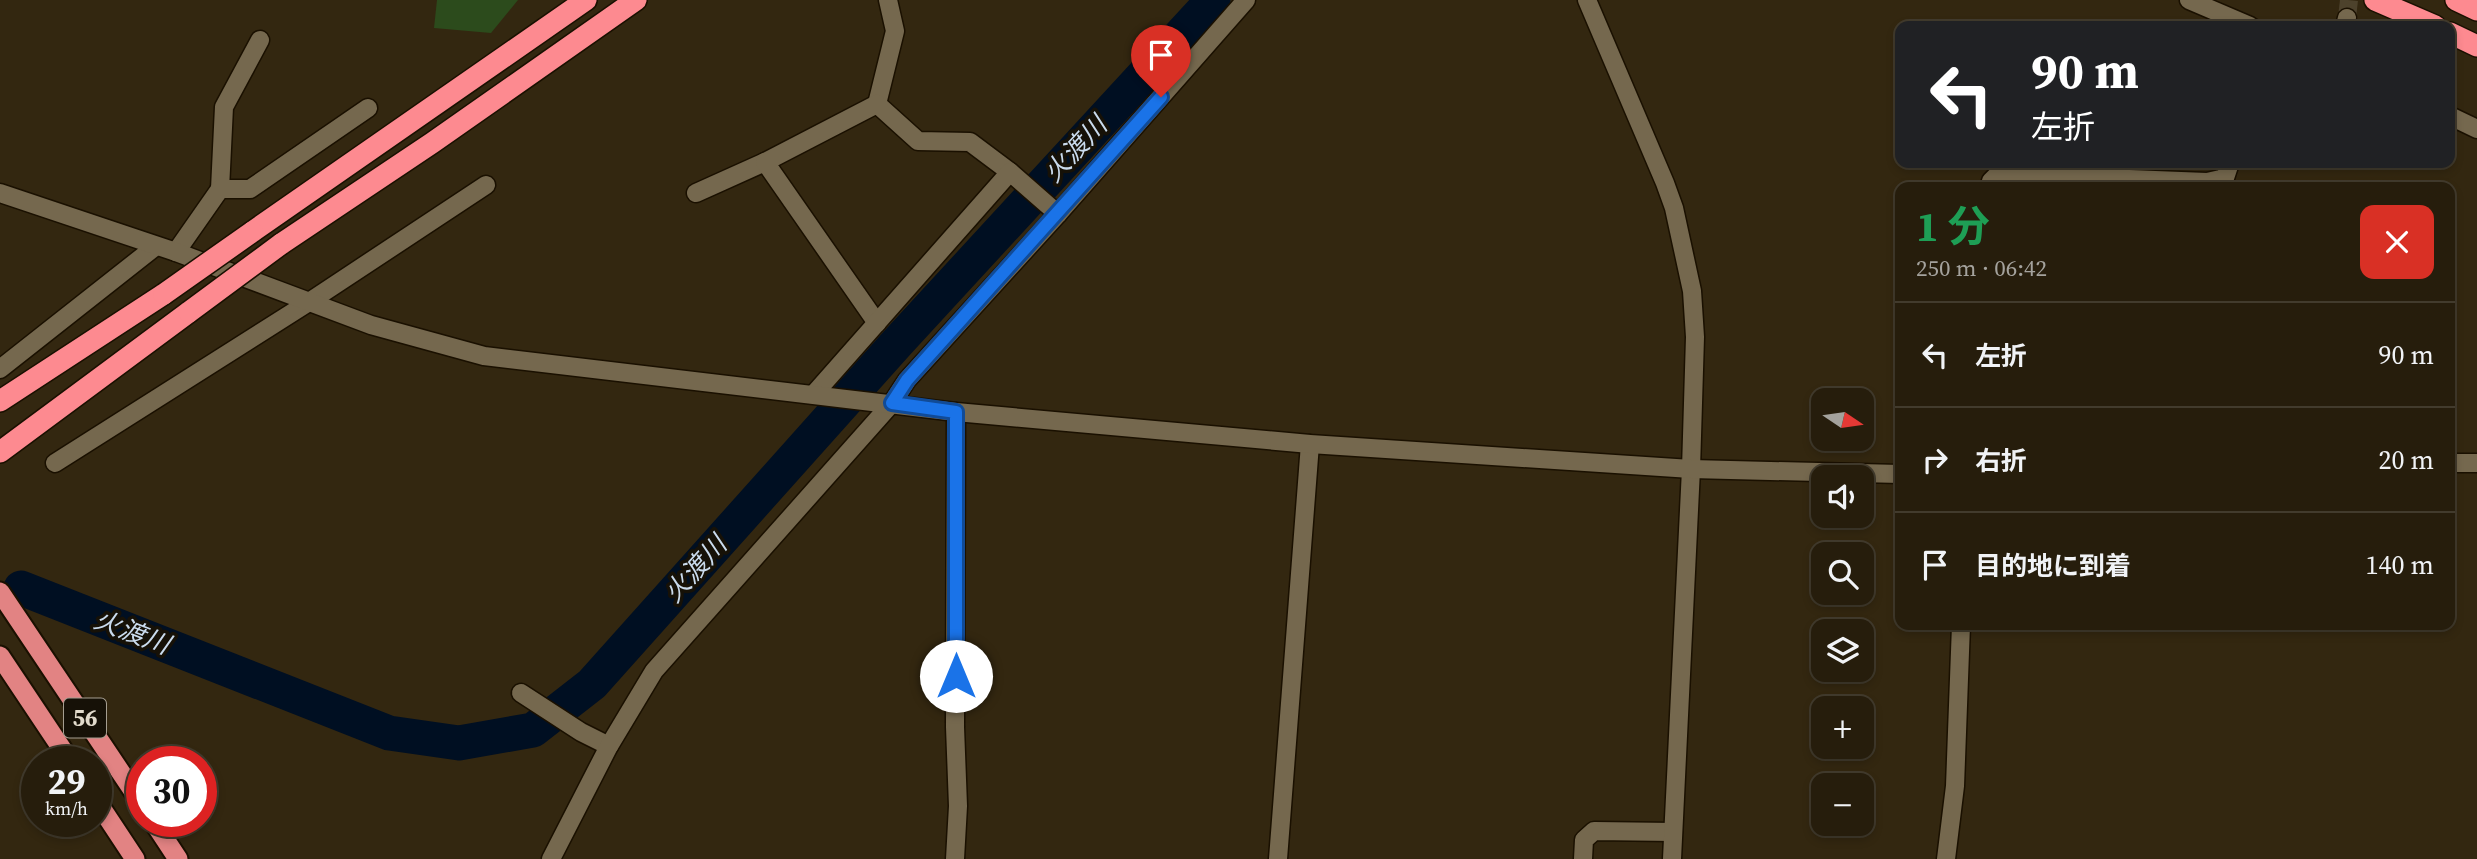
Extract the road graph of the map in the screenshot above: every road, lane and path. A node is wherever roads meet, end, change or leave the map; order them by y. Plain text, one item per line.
1 (586, 0) edge
2 (636, 0) edge
3 (888, 0) edge
4 (1247, 0) edge
5 (1587, 0) edge
6 (2189, 0) edge
7 (2375, 0) edge
8 (2456, 0) edge
9 (2477, 10) edge
10 (2238, 21) edge
11 (2423, 21) edge
12 (2455, 35) edge
13 (260, 40) dead end
14 (2477, 46) edge
15 (877, 104) junction
16 (368, 108) dead end
17 (2455, 119) edge
18 (2477, 130) edge
19 (765, 162) junction
20 (2228, 168) edge
21 (1014, 176) junction
22 (1991, 182) edge
23 (2207, 182) edge
24 (2207, 182) edge
25 (486, 185) dead end
26 (220, 189) junction
27 (0, 193) edge
28 (696, 193) dead end
29 (1054, 210) junction
30 (156, 246) junction
31 (176, 252) junction
32 (309, 302) junction
33 (877, 323) junction
34 (0, 369) edge
35 (822, 395) junction
36 (0, 401) edge
37 (887, 403) junction
38 (956, 412) junction
39 (1310, 444) junction
40 (0, 452) edge
41 (55, 463) dead end
42 (2455, 463) edge
43 (2477, 463) edge
44 (1691, 470) junction
45 (1895, 474) edge
46 (0, 592) edge
47 (1961, 630) edge
48 (0, 656) edge
49 (521, 694) dead end
50 (60, 746) edge
51 (610, 746) junction
52 (126, 780) edge
53 (112, 824) edge
54 (1673, 832) junction
55 (164, 837) edge
56 (135, 859) edge
57 (178, 859) edge
58 (551, 859) edge
59 (955, 859) edge
60 (1278, 859) edge
61 (1583, 859) edge
62 (1672, 859) edge
63 (1946, 859) edge

1 - 36 highway, bridge
2 - 40 highway, bridge
3 - 15 street
4 - 29 street
5 - 44 street
6 - 10 street
7 - 11 highway
8 - 9 highway
12 - 14 highway
13 - 26 street
15 - 19 street
15 - 21 street
16 - 26 street
17 - 18 street
19 - 28 street
19 - 33 street
20 - 24 street
21 - 29 street
21 - 33 street
22 - 23 street
25 - 32 street
26 - 31 street
27 - 30 street
29 - 37 street
30 - 31 street
30 - 34 street
31 - 32 street
32 - 35 street
32 - 41 street
33 - 35 street
35 - 37 street
37 - 38 street
37 - 51 street
38 - 39 street
38 - 59 street
39 - 44 street
39 - 60 street
42 - 43 street
44 - 45 street
44 - 54 street
46 - 52 highway, 56
47 - 63 street
48 - 50 highway, 56
49 - 51 street
51 - 58 street
53 - 56 highway
54 - 61 street
54 - 62 street
55 - 57 highway

